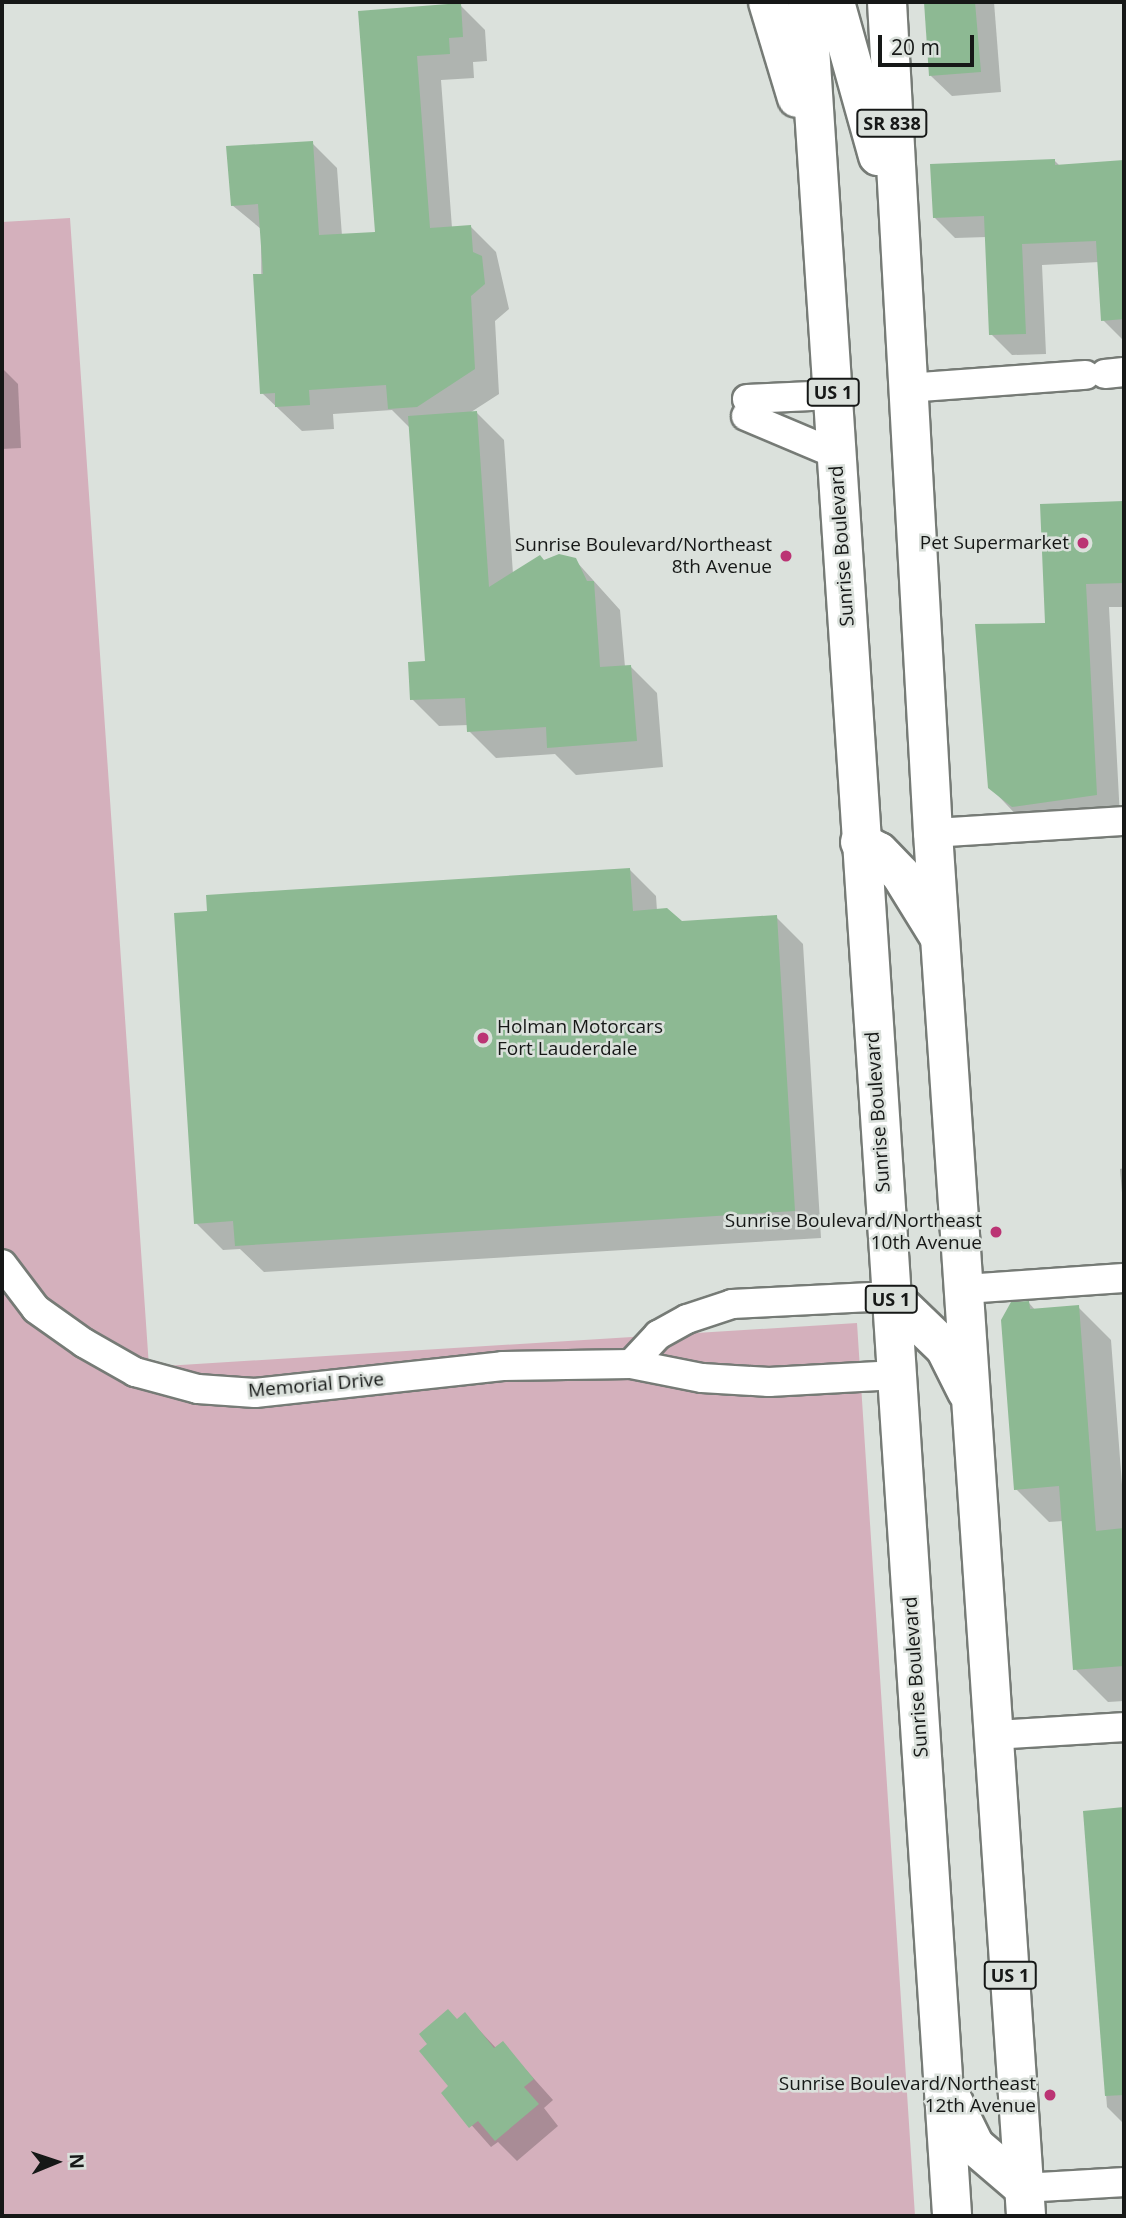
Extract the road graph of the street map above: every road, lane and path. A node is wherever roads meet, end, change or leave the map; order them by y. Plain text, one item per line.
1 (768, 2) edge
2 (807, 2) edge
3 (835, 2) edge
4 (887, 2) edge
5 (816, 175) junction
6 (897, 244) junction
7 (1105, 374) edge
8 (907, 388) junction
9 (833, 395) junction
10 (836, 454) junction
11 (1124, 821) edge
12 (933, 833) junction
13 (859, 842) junction
14 (941, 940) junction
15 (2, 1264) edge
16 (1124, 1278) edge
17 (965, 1289) junction
18 (891, 1296) junction
19 (631, 1364) junction
20 (897, 1375) junction
21 (972, 1403) junction
22 (1124, 1727) edge
23 (994, 1735) junction
24 (942, 2080) junction
25 (1124, 2182) edge
26 (1025, 2202) edge
27 (952, 2216) edge

1 - 5 main road, US 1
2 - 5 main road
3 - 6 main road
4 - 6 main road, SR 838
5 - 9 main road, Sunrise Boulevard / US 1
6 - 8 main road, US 1
7 - 8 street
8 - 12 main road, US 1
9 - 10 main road, Sunrise Boulevard / US 1
9 - 10 street
10 - 13 main road, Sunrise Boulevard / US 1
11 - 12 street
12 - 14 main road, US 1
13 - 14 main road
13 - 18 main road, Sunrise Boulevard / US 1
14 - 17 main road, US 1
15 - 19 street, Memorial Drive
16 - 17 street
17 - 21 main road, US 1
18 - 19 street
18 - 20 main road, Sunrise Boulevard / US 1
18 - 21 main road
19 - 20 street, Memorial Drive
20 - 24 main road, Sunrise Boulevard / US 1
21 - 23 main road, US 1
22 - 23 street
23 - 26 main road, US 1
24 - 26 main road
24 - 27 main road, Sunrise Boulevard / US 1
25 - 26 street

